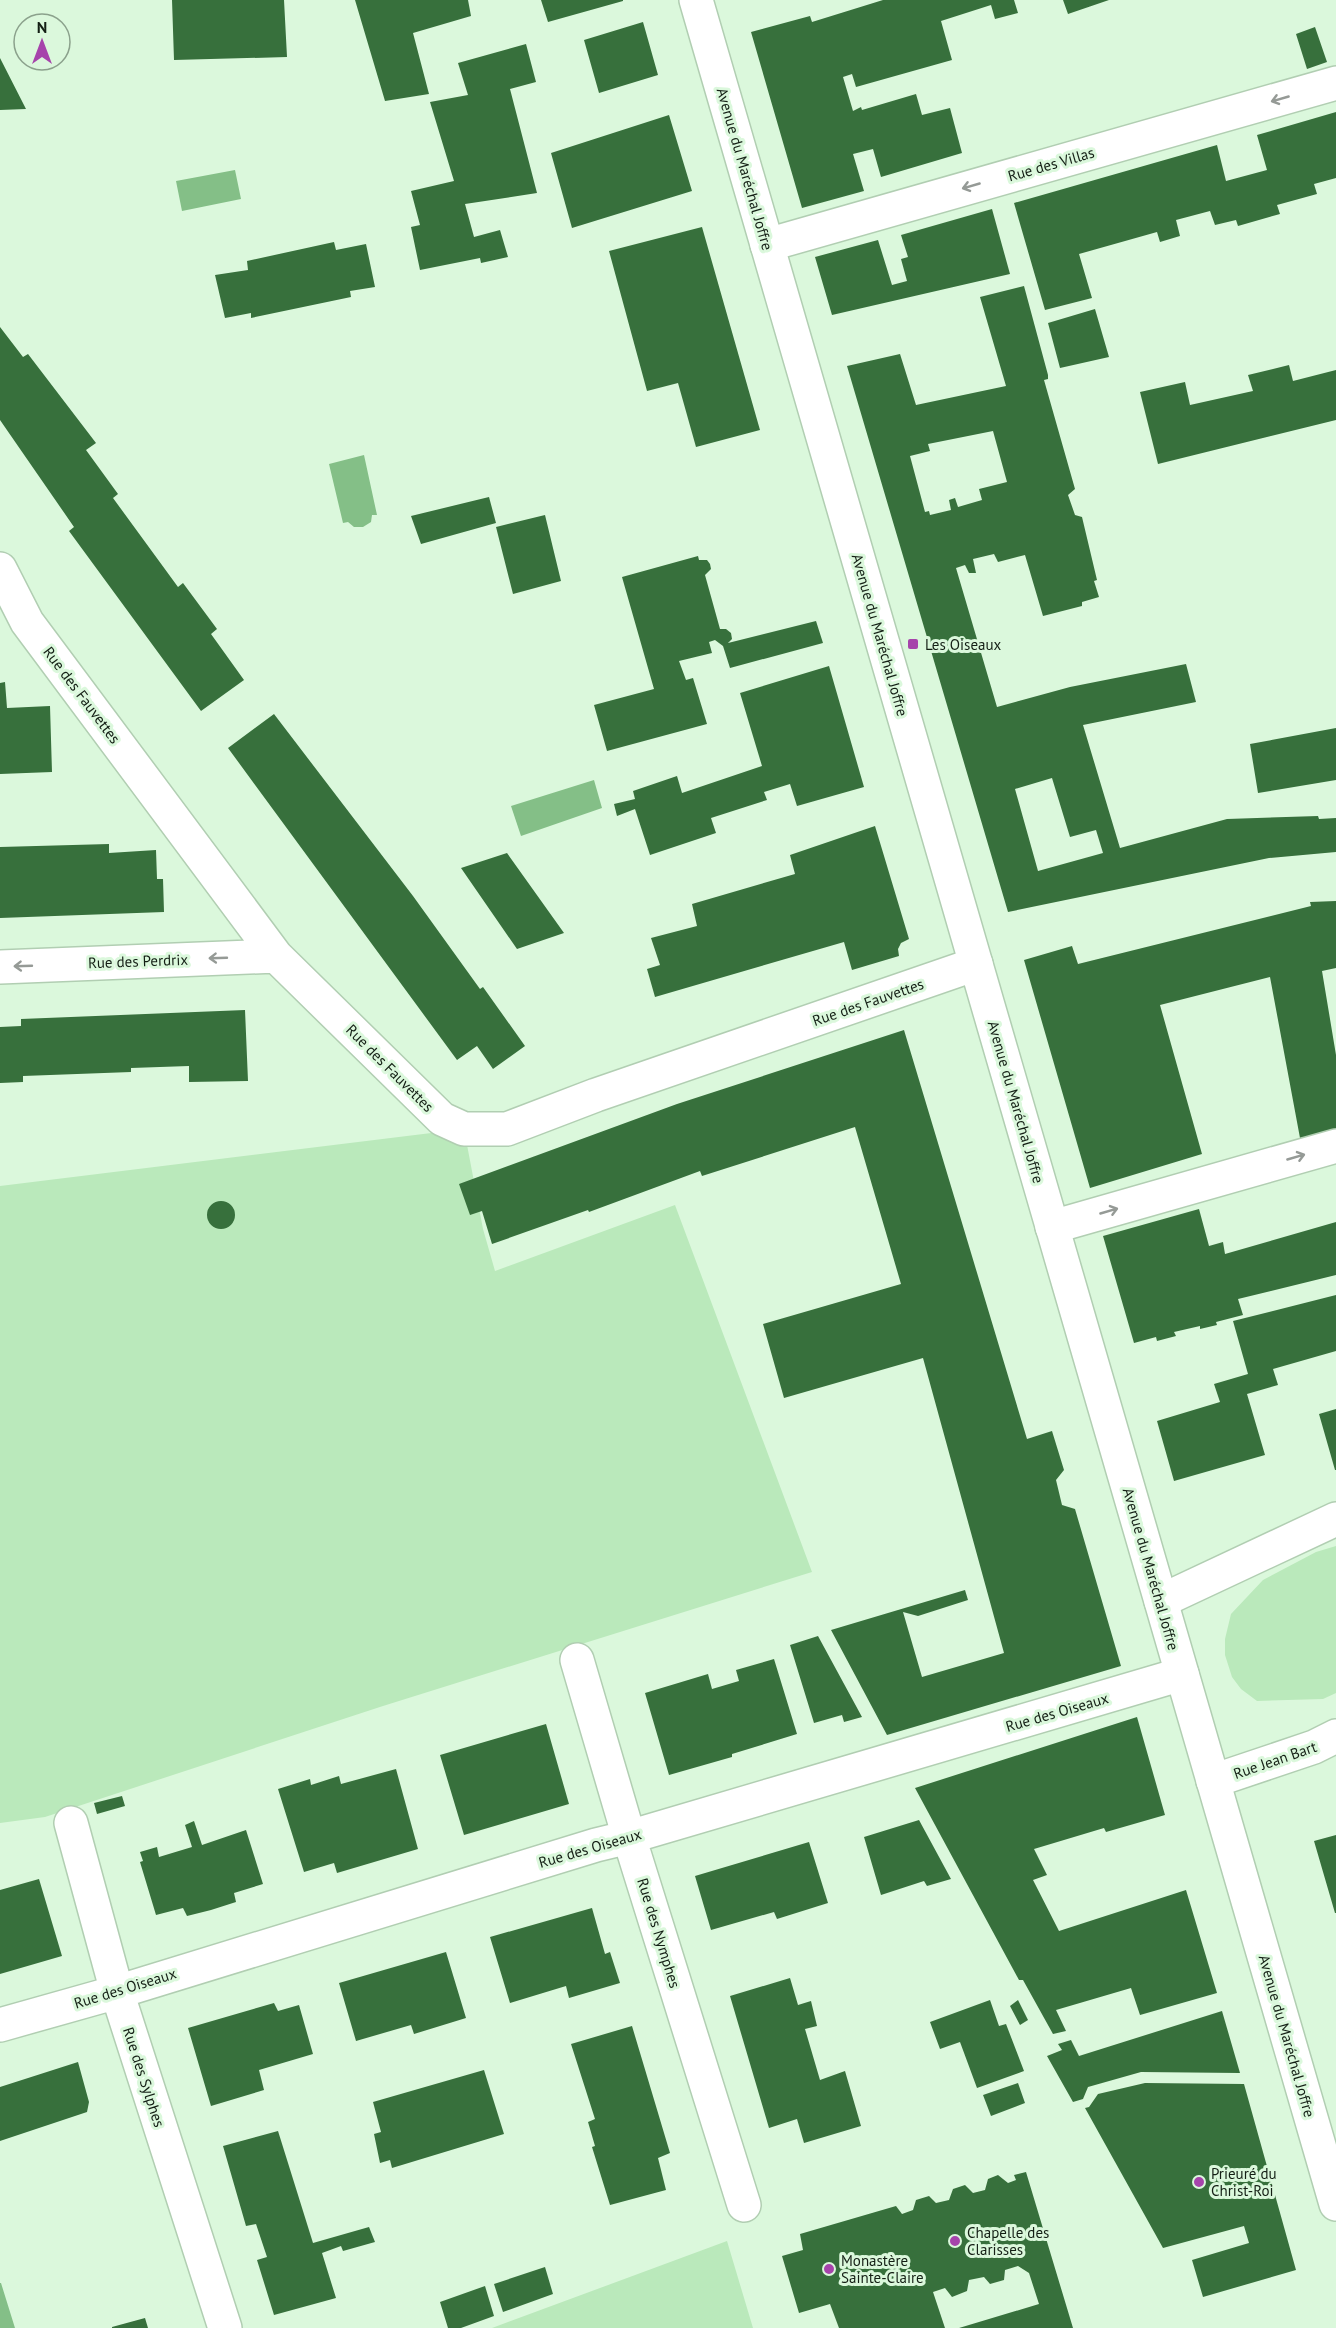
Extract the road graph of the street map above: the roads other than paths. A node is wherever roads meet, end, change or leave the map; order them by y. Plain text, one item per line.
1 (696, 0) edge
2 (1336, 83) edge
3 (767, 245) junction
4 (0, 569) edge
5 (14, 622) edge
6 (276, 956) junction
7 (976, 964) junction
8 (0, 967) edge
9 (1336, 1146) edge
10 (1052, 1227) junction
11 (1336, 1519) edge
12 (1161, 1601) junction
13 (577, 1660) dead end
14 (1182, 1674) junction
15 (1336, 1736) edge
16 (1213, 1781) junction
17 (71, 1823) dead end
18 (629, 1838) junction
19 (117, 1992) junction
20 (0, 2025) edge
21 (1336, 2204) edge
22 (744, 2205) dead end
23 (225, 2328) edge

1 - 3 street, Avenue du Maréchal Joffre
2 -> 3 street, Rue des Villas
3 - 7 street, Avenue du Maréchal Joffre
4 - 5 street, Rue des Fauvettes
5 - 6 street, Rue des Fauvettes
6 - 7 street, Rue des Fauvettes
6 -> 8 street, Rue des Perdrix
7 - 10 street, Avenue du Maréchal Joffre
10 -> 9 street
10 - 12 street, Avenue du Maréchal Joffre
11 - 12 street
12 - 14 street, Avenue du Maréchal Joffre
13 - 18 street, Rue des Nymphes
14 - 16 street, Avenue du Maréchal Joffre
14 - 18 street, Rue des Oiseaux
15 - 16 street, Rue Jean Bart
16 - 21 street, Avenue du Maréchal Joffre
17 - 19 street, Rue des Sylphes
18 - 19 street, Rue des Oiseaux
18 - 22 street, Rue des Nymphes
19 - 20 street, Rue des Oiseaux
19 - 23 street, Rue des Sylphes

